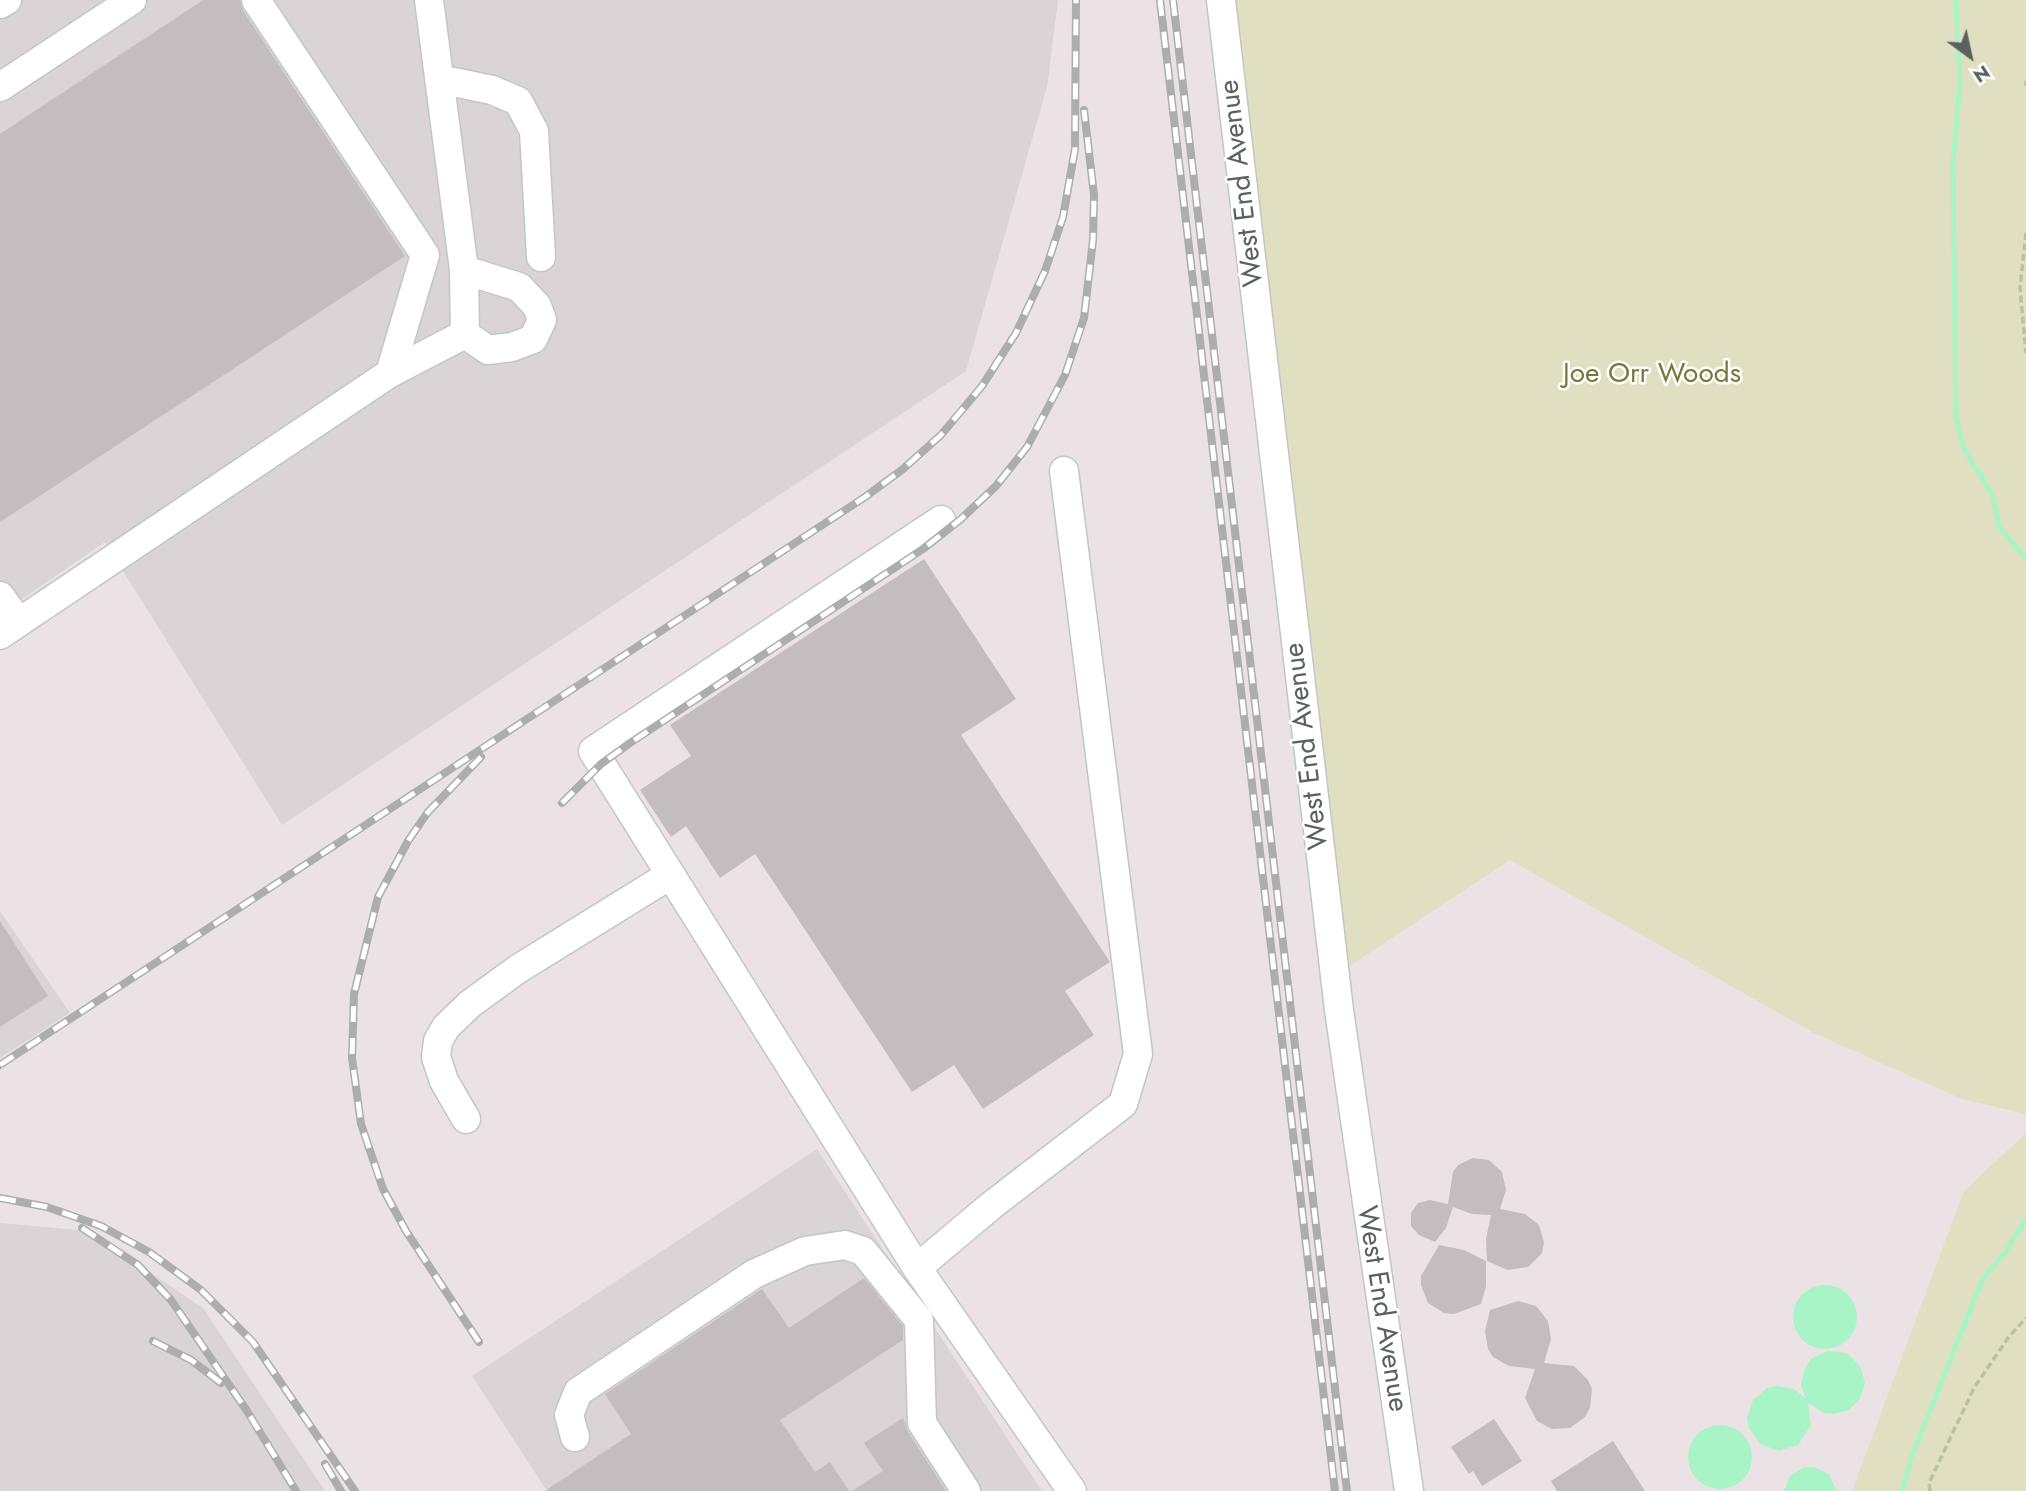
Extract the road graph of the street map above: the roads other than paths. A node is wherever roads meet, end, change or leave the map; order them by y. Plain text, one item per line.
1 (6, 0) edge
2 (132, 0) edge
3 (256, 0) edge
4 (429, 0) edge
5 (1221, 0) edge
6 (0, 4) edge
7 (439, 79) junction
8 (0, 87) edge
9 (541, 257) dead end
10 (464, 270) junction
11 (465, 334) junction
12 (390, 373) junction
13 (1064, 471) dead end
14 (941, 520) dead end
15 (0, 596) edge
16 (10, 628) edge
17 (670, 875) junction
18 (466, 1119) dead end
19 (917, 1268) junction
20 (575, 1437) dead end
21 (966, 1491) edge
22 (1072, 1491) edge
23 (1409, 1491) edge

1 - 6 street
2 - 8 street
3 - 12 street
4 - 7 street
5 - 23 street, West End Avenue
7 - 9 street
7 - 10 street
10 - 11 street
10 - 11 street
11 - 12 street
12 - 16 street
13 - 19 street
14 - 17 street
15 - 16 street
17 - 18 street
17 - 19 street
19 - 22 street
20 - 21 street

